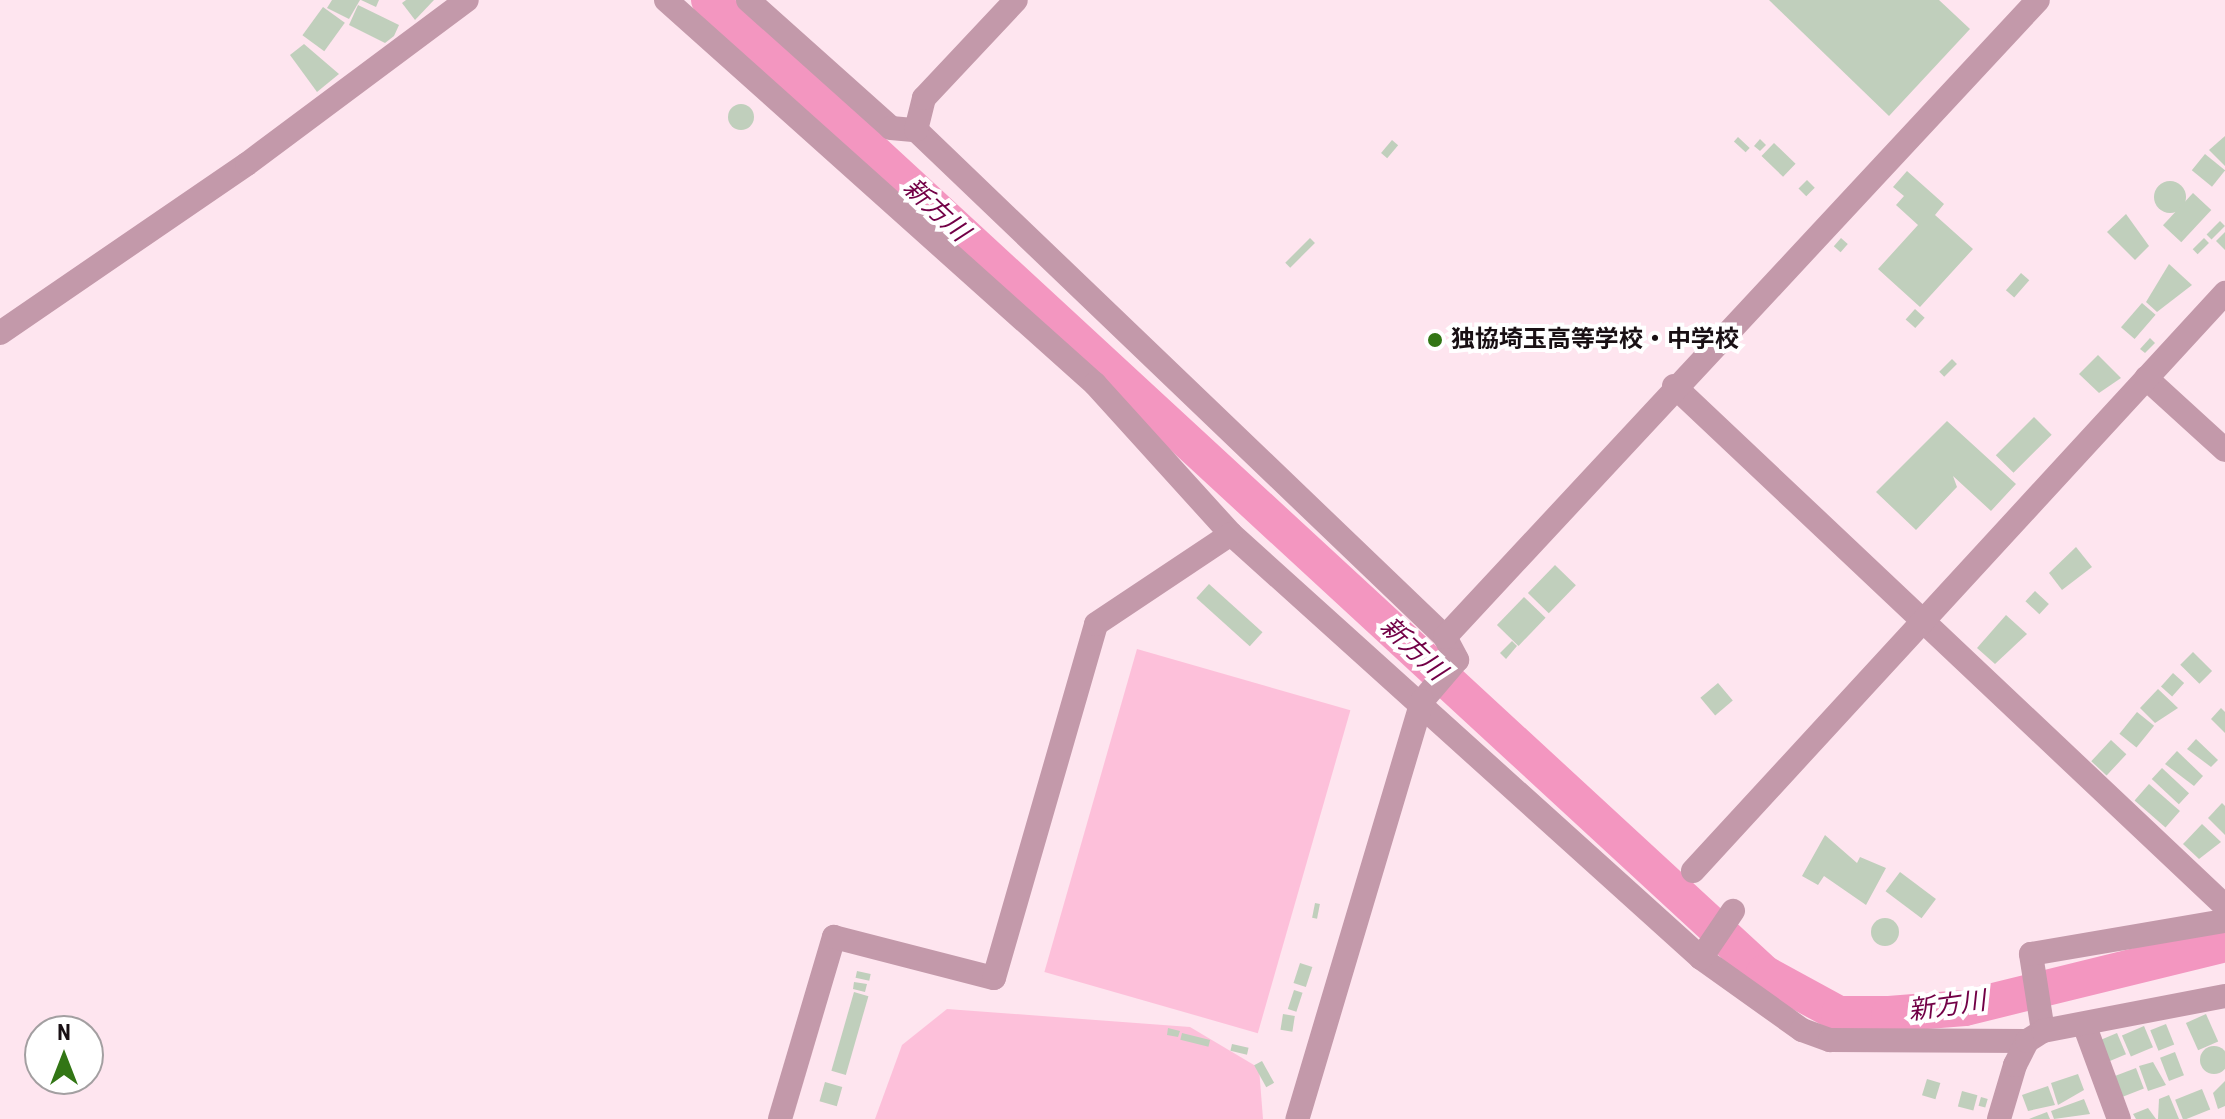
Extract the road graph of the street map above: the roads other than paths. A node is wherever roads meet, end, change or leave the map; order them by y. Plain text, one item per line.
1 (467, 0) edge
2 (666, 0) edge
3 (748, 0) edge
4 (1016, 0) edge
5 (2038, 0) edge
6 (916, 130) junction
7 (2225, 293) edge
8 (0, 333) edge
9 (2146, 378) junction
10 (1674, 386) junction
11 (2225, 450) edge
12 (1231, 534) junction
13 (1924, 620) junction
14 (1445, 637) junction
15 (1427, 694) junction
16 (1693, 871) dead end
17 (2225, 906) edge
18 (1733, 911) dead end
19 (2225, 921) edge
20 (1701, 958) junction
21 (2225, 996) edge
22 (2084, 1024) junction
23 (2035, 1036) junction
24 (780, 1119) edge
25 (1297, 1119) edge
26 (1999, 1119) edge
27 (2119, 1119) edge

1 - 8 street
2 - 12 street
3 - 6 street
4 - 6 street
5 - 10 street
6 - 14 street
7 - 9 street
9 - 11 street
9 - 13 street
10 - 13 street
10 - 14 street
12 - 15 street
12 - 24 street
13 - 16 street
13 - 17 street
14 - 15 street
15 - 20 street
15 - 25 street
18 - 20 street
19 - 23 street
20 - 23 street
21 - 22 street
22 - 23 street
22 - 27 street
23 - 26 street

